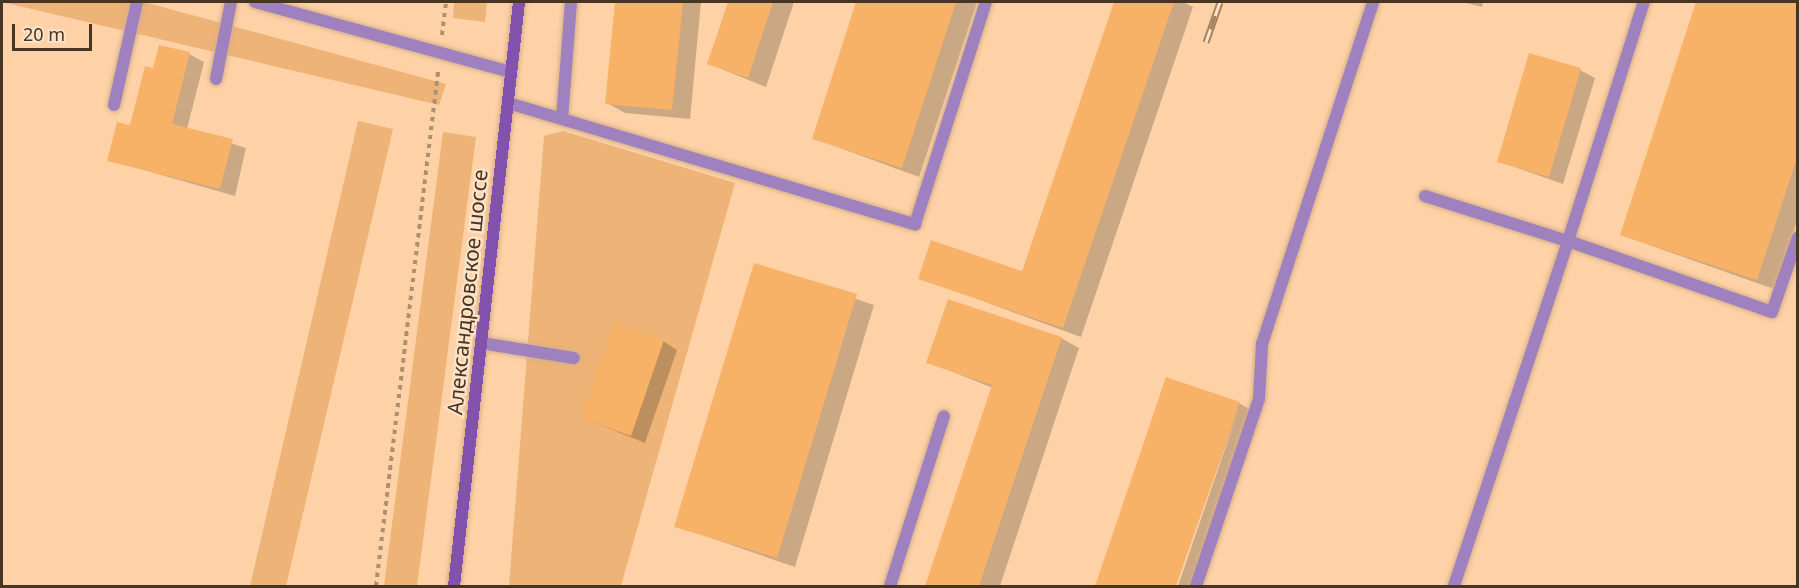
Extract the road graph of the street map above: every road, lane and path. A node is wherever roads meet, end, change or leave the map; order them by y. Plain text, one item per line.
1 (137, 2) edge
2 (231, 2) edge
3 (255, 2) edge
4 (446, 2) edge
5 (519, 2) edge
6 (571, 2) edge
7 (986, 2) edge
8 (1373, 2) edge
9 (1644, 2) edge
10 (440, 52) junction
11 (511, 72) junction
12 (216, 79) dead end
13 (508, 103) junction
14 (114, 105) dead end
15 (562, 118) junction
16 (1425, 196) dead end
17 (1797, 237) edge
18 (1568, 241) junction
19 (481, 343) junction
20 (574, 358) dead end
21 (944, 416) dead end
22 (376, 586) edge
23 (454, 586) edge
24 (890, 586) edge
25 (1196, 586) edge
26 (1454, 586) edge

1 - 14 lane
2 - 12 lane
3 - 10 lane
4 - 10 path
5 - 11 main road, Александровское шоссе
6 - 15 lane
7 - 15 lane
8 - 25 lane
9 - 18 lane
10 - 11 lane
10 - 22 path
11 - 13 main road, Александровское шоссе
13 - 15 lane
13 - 19 main road, Александровское шоссе
16 - 18 lane
17 - 18 lane
18 - 26 lane
19 - 20 lane
19 - 23 main road, Александровское шоссе
21 - 24 lane

